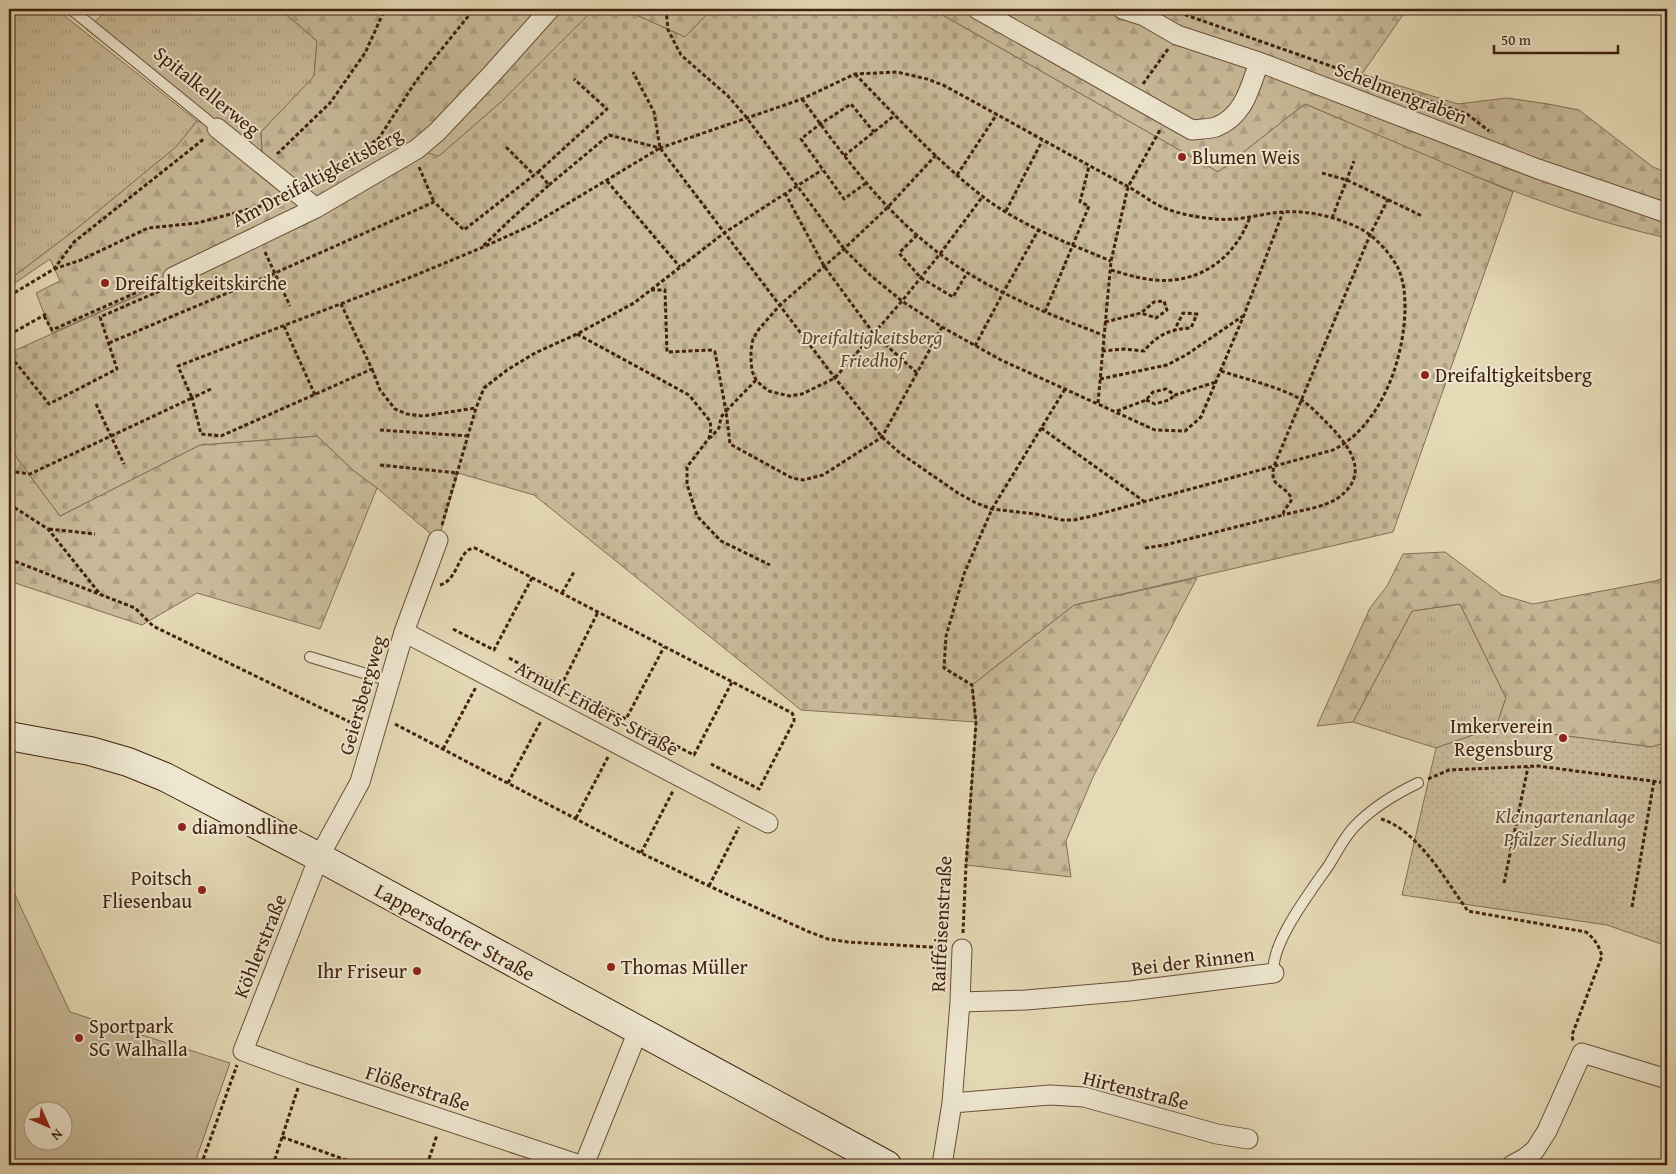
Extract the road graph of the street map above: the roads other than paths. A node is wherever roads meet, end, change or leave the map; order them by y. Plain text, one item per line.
1 (71, 9) edge
2 (550, 9) edge
3 (977, 9) edge
4 (1122, 9) edge
5 (1146, 12) edge
6 (1259, 62) junction
7 (217, 128) joint
8 (316, 208) junction
9 (1667, 213) edge
10 (173, 277) road end
11 (438, 540) road end
12 (404, 632) junction
13 (310, 657) dead end
14 (390, 681) junction
15 (9, 736) edge
16 (1418, 783) road end
17 (768, 823) dead end
18 (319, 857) junction
19 (962, 949) road end
20 (1274, 973) joint
21 (960, 1002) junction
22 (638, 1030) junction
23 (243, 1050) joint
24 (1667, 1079) edge
25 (952, 1103) junction
26 (1248, 1139) dead end
27 (580, 1165) edge
28 (584, 1165) edge
29 (887, 1165) edge
30 (942, 1165) edge
31 (1512, 1165) edge

1 - 7 lane, Spitalkellerweg
2 - 8 street, Am Dreifaltigkeitsberg
3 - 6 street
4 - 5 street, Schelmengraben
5 - 6 street, Schelmengraben
6 - 9 street, Schelmengraben
7 - 8 street, Spitalkellerweg
8 - 10 street, Am Dreifaltigkeitsberg
11 - 12 street, Geiersbergweg
12 - 14 street, Geiersbergweg
12 - 17 street, Arnulf-Enders-Straße
13 - 14 lane
14 - 18 street, Geiersbergweg
15 - 18 street, Lappersdorfer Straße
16 - 20 lane, Bei der Rinnen
18 - 22 street, Lappersdorfer Straße
18 - 23 street, Köhlerstraße
19 - 21 street, Raiffeisenstraße
20 - 21 street, Bei der Rinnen
21 - 25 street, Raiffeisenstraße
22 - 28 street
22 - 29 street, Lappersdorfer Straße
23 - 27 street, Flößerstraße
24 - 31 street
25 - 26 street, Hirtenstraße
25 - 30 street, Raiffeisenstraße

